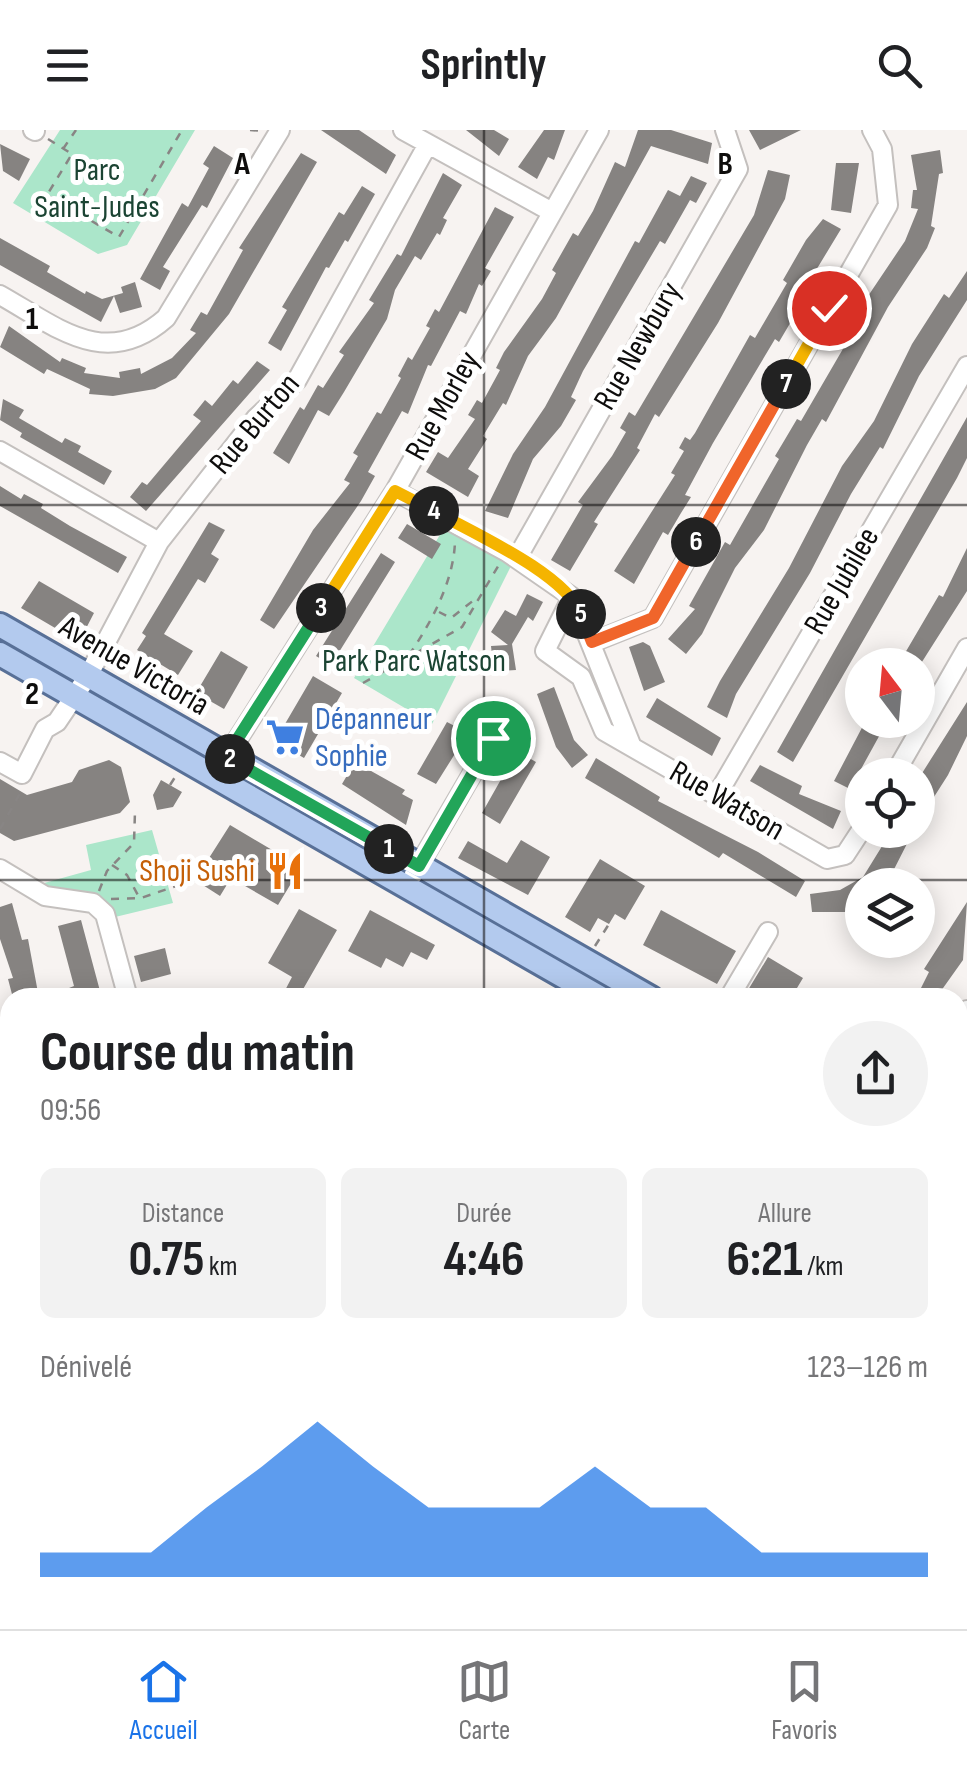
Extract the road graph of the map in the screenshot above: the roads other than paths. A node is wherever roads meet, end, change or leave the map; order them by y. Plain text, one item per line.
1 (280, 130) edge
2 (404, 130) edge
3 (599, 130) edge
4 (725, 130) edge
5 (872, 130) edge
6 (428, 144) junction
7 (552, 212) junction
8 (0, 295) edge
9 (967, 366) edge
10 (0, 452) edge
11 (395, 491) junction
12 (159, 542) junction
13 (509, 560) junction
14 (572, 597) junction
15 (0, 625) edge
16 (592, 642) junction
17 (967, 648) edge
18 (2, 656) edge
19 (88, 676) junction
20 (73, 698) junction
21 (507, 714) dead end
22 (632, 746) junction
23 (904, 758) edge
24 (0, 762) edge
25 (220, 767) junction
26 (717, 795) junction
27 (850, 848) edge
28 (419, 866) junction
29 (0, 868) edge
30 (407, 887) junction
31 (768, 932) dead end
32 (593, 965) junction
33 (125, 988) edge
34 (579, 988) edge
35 (593, 988) edge
36 (633, 988) edge
37 (735, 988) edge

1 - 8 street
2 - 6 street
3 - 7 street, Rue Morley
4 - 13 street, Rue Newbury
5 - 16 street
6 - 7 street
6 - 12 street, Rue Burton
7 - 11 street, Rue Morley
9 - 26 street, Rue Jubilee
10 - 12 street
11 - 13 street
11 - 25 street, Rue Morley
12 - 19 street, Rue Burton
13 - 14 street
14 - 16 street, Rue Watson
14 - 22 street, Rue Watson
15 - 19 main road, Avenue Victoria
16 - 22 street, Rue Watson
17 - 23 street
18 - 20 main road, Avenue Victoria
19 - 20 street, Rue Burton
19 - 25 main road, Avenue Victoria
20 - 24 street, Rue Burton
20 - 25 main road, Avenue Victoria
21 - 28 street
22 - 26 street, Rue Watson
25 - 28 main road, Avenue Victoria
25 - 30 main road, Avenue Victoria
26 - 27 street, Rue Watson
28 - 30 street
28 - 32 main road, Avenue Victoria
29 - 33 street
30 - 34 main road, Avenue Victoria
31 - 37 street
32 - 35 street
32 - 36 main road, Avenue Victoria

